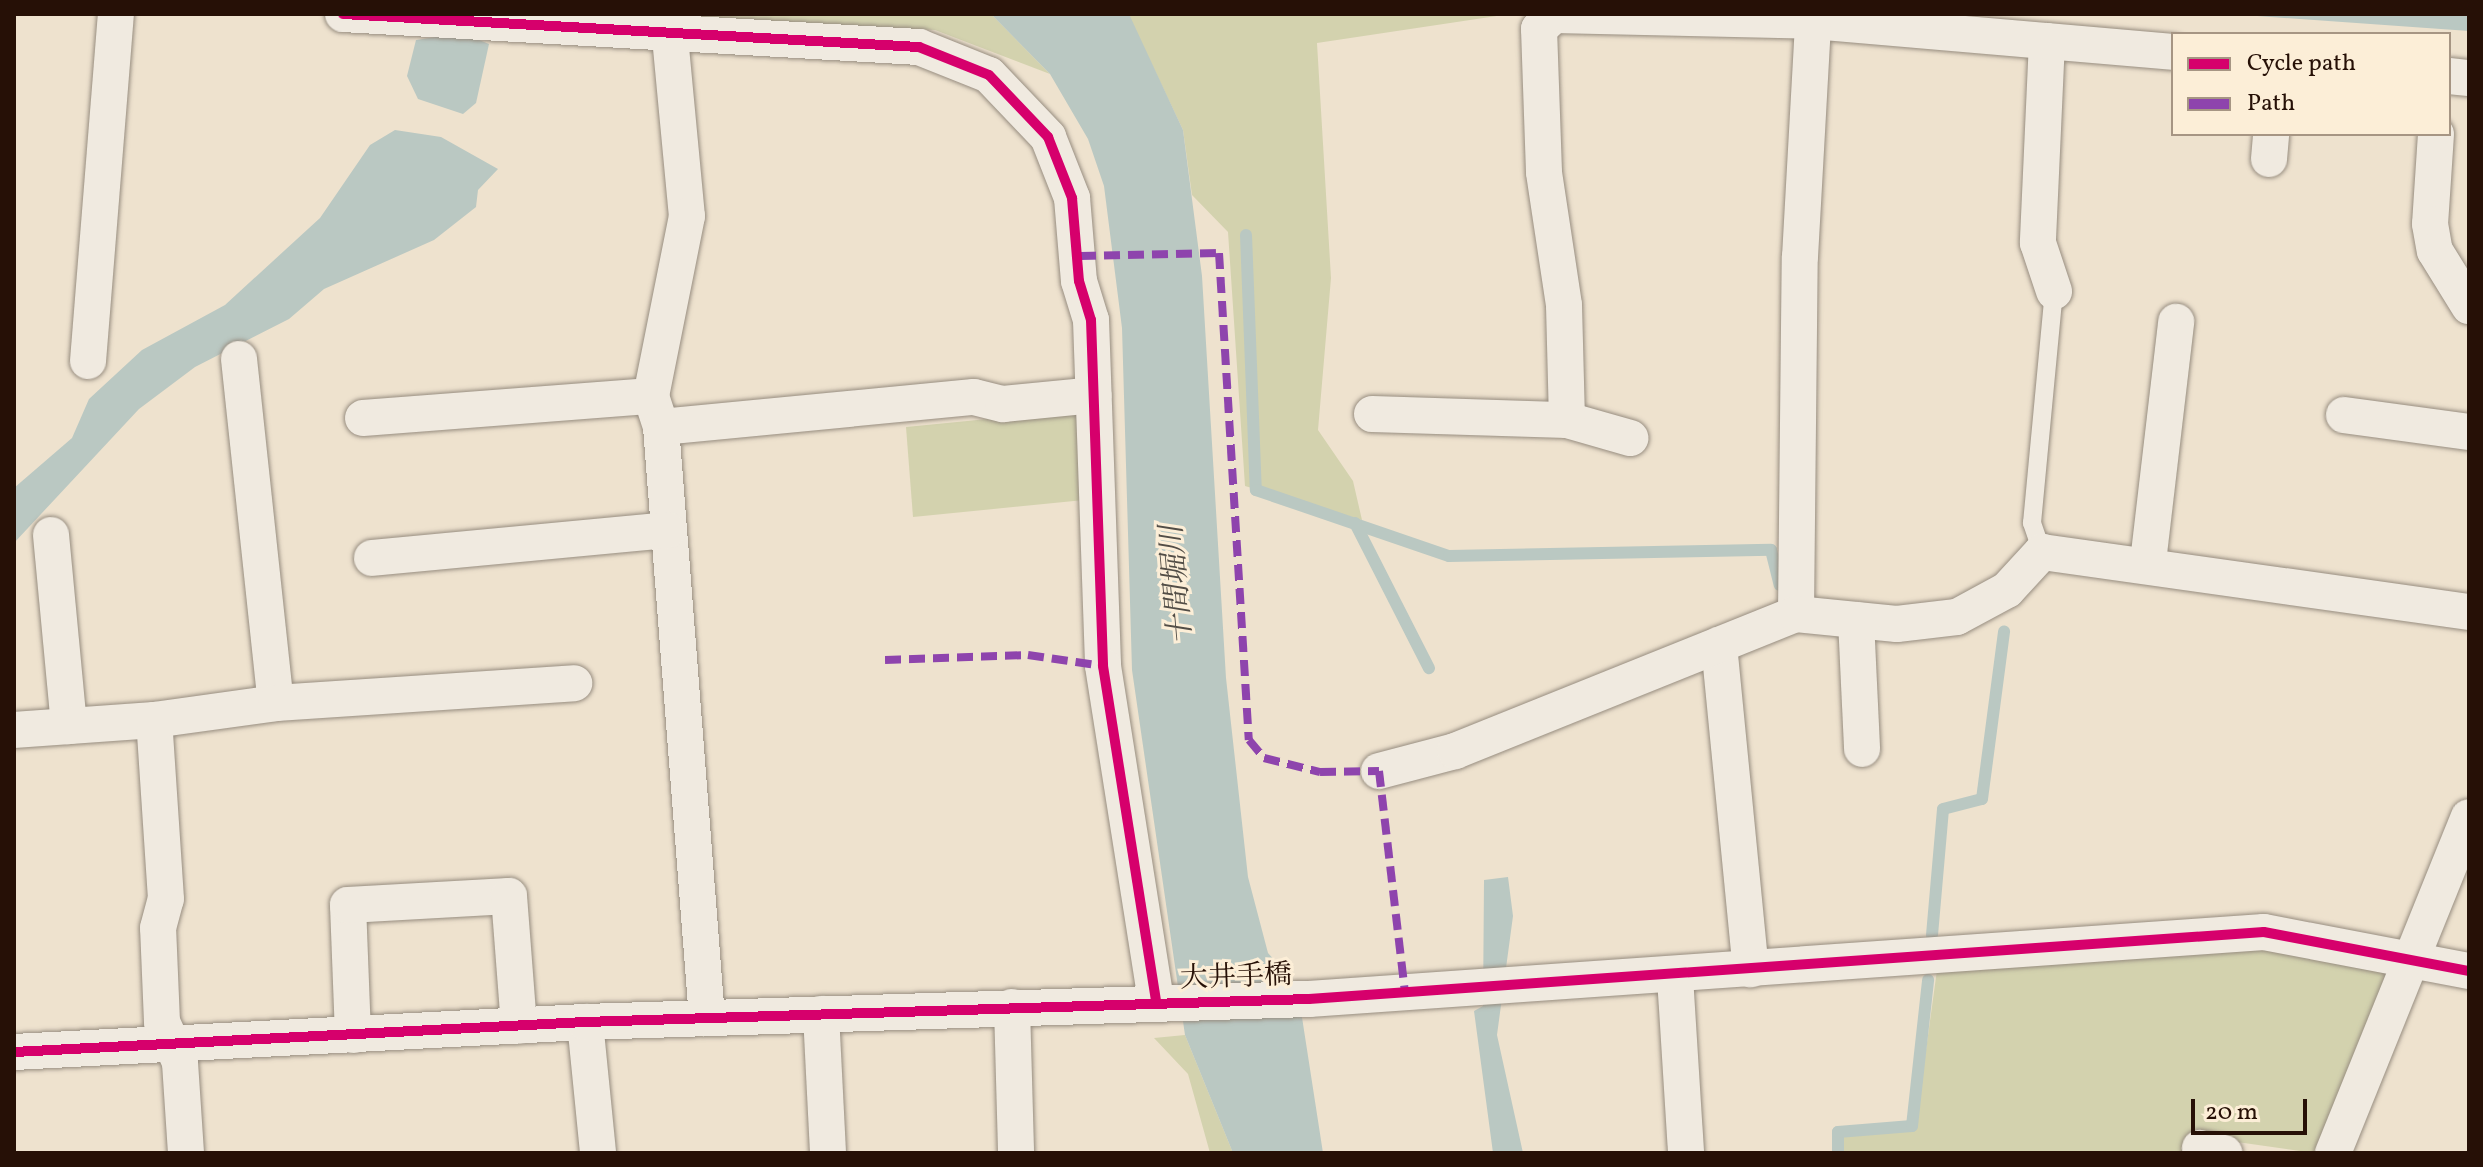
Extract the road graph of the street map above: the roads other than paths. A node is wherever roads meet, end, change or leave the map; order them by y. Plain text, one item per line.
1 (116, 14) edge
2 (343, 14) edge
3 (1813, 21) junction
4 (670, 37) junction
5 (2047, 41) junction
6 (2171, 52) edge
7 (2436, 136) edge
8 (2463, 289) edge
9 (2054, 291) joint
10 (2176, 322) dead end
11 (239, 359) dead end
12 (88, 361) dead end
13 (1094, 395) junction
14 (656, 412) junction
15 (1372, 414) dead end
16 (2344, 415) dead end
17 (363, 418) dead end
18 (1567, 420) junction
19 (2469, 432) edge
20 (1630, 438) dead end
21 (668, 530) junction
22 (51, 535) dead end
23 (2042, 552) junction
24 (372, 558) dead end
25 (2148, 562) junction
26 (2469, 612) edge
27 (1796, 614) junction
28 (1856, 620) junction
29 (1719, 645) junction
30 (574, 683) dead end
31 (276, 703) junction
32 (154, 720) junction
33 (69, 726) junction
34 (14, 730) edge
35 (1862, 749) dead end
36 (1379, 771) dead end
37 (2469, 817) edge
38 (2416, 957) junction
39 (1751, 969) junction
40 (2469, 971) edge
41 (1675, 977) junction
42 (1161, 1003) junction
43 (1012, 1007) junction
44 (821, 1014) junction
45 (707, 1018) junction
46 (585, 1022) junction
47 (519, 1026) junction
48 (353, 1035) junction
49 (169, 1044) junction
50 (14, 1052) edge
51 (186, 1153) edge
52 (598, 1153) edge
53 (828, 1153) edge
54 (1016, 1153) edge
55 (1686, 1153) edge
56 (2333, 1153) edge

1 - 12 street
2 - 4 street
3 - 5 street
3 - 18 street
3 - 27 street
4 - 13 street
4 - 14 street
5 - 6 street
5 - 9 street
7 - 8 street
9 - 23 lane
10 - 25 street
11 - 31 street
13 - 14 street
13 - 42 street
14 - 17 street
14 - 21 street
15 - 18 street
16 - 19 street
18 - 20 street
21 - 24 street
21 - 45 street
22 - 33 street
23 - 25 street
23 - 28 street
25 - 26 street
27 - 28 street
27 - 29 street
28 - 35 street
29 - 36 street
29 - 39 street
30 - 31 street
31 - 32 street
32 - 33 street
32 - 49 street
33 - 34 street
37 - 38 street
38 - 39 street, 大井手橋
38 - 40 street, 大井手橋
38 - 56 street
39 - 41 street, 大井手橋
41 - 42 street, 大井手橋
41 - 55 street
42 - 43 street, 大井手橋
43 - 44 street, 大井手橋
43 - 54 street
44 - 45 street, 大井手橋
44 - 53 street
45 - 46 street, 大井手橋
46 - 47 street, 大井手橋
46 - 52 street
47 - 48 street, 大井手橋
47 - 48 street
48 - 49 street, 大井手橋
49 - 50 street, 大井手橋
49 - 51 street

